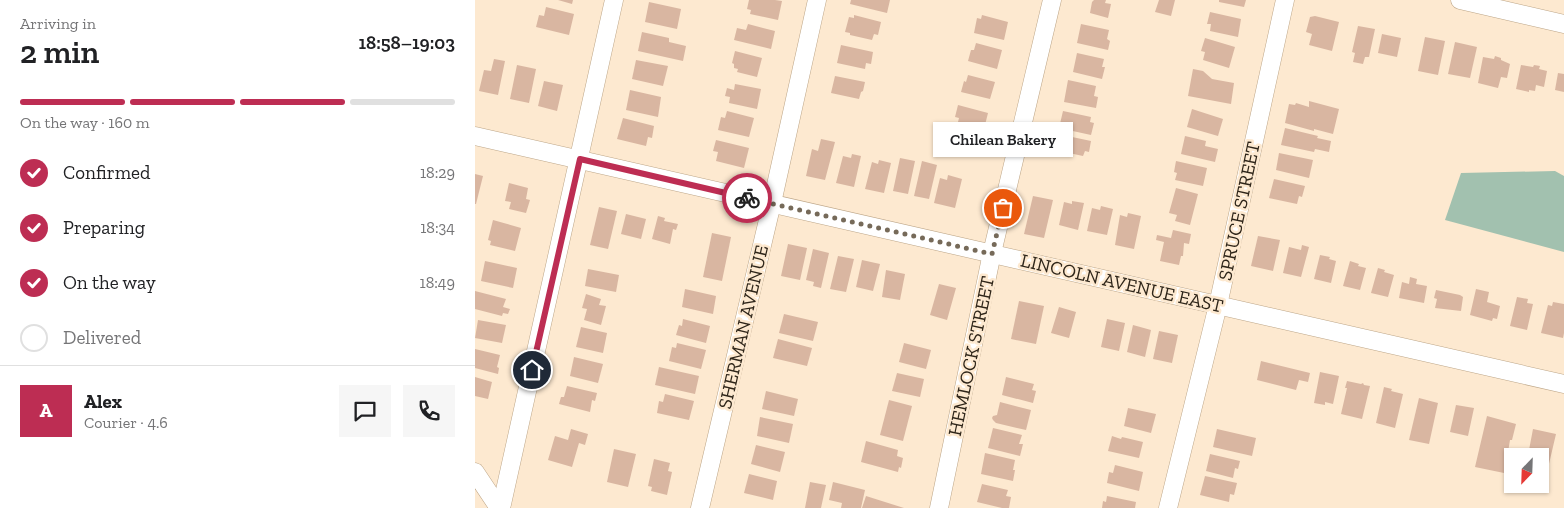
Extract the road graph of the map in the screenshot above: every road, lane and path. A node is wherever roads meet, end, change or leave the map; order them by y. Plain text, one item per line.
1 (614, 0) edge
2 (817, 0) edge
3 (1052, 0) edge
4 (1285, 0) edge
5 (1460, 0) edge
6 (1522, 7) edge
7 (1564, 24) edge
8 (475, 136) edge
9 (580, 159) junction
10 (772, 203) junction
11 (992, 254) junction
12 (1218, 305) junction
13 (1564, 384) edge
14 (475, 472) edge
15 (503, 507) edge
16 (700, 508) edge
17 (939, 508) edge
18 (1168, 508) edge

1 - 9 street
2 - 10 street, SHERMAN AVENUE
3 - 11 street, HEMLOCK STREET
4 - 12 street, SPRUCE STREET
5 - 6 street
6 - 7 street
8 - 9 street, LINCOLN AVENUE EAST
9 - 10 street, LINCOLN AVENUE EAST
9 - 15 street
10 - 11 street, LINCOLN AVENUE EAST
10 - 16 street, SHERMAN AVENUE
11 - 12 street, LINCOLN AVENUE EAST
11 - 17 street, HEMLOCK STREET
12 - 13 street, LINCOLN AVENUE EAST
12 - 18 street, SPRUCE STREET
14 - 15 street

